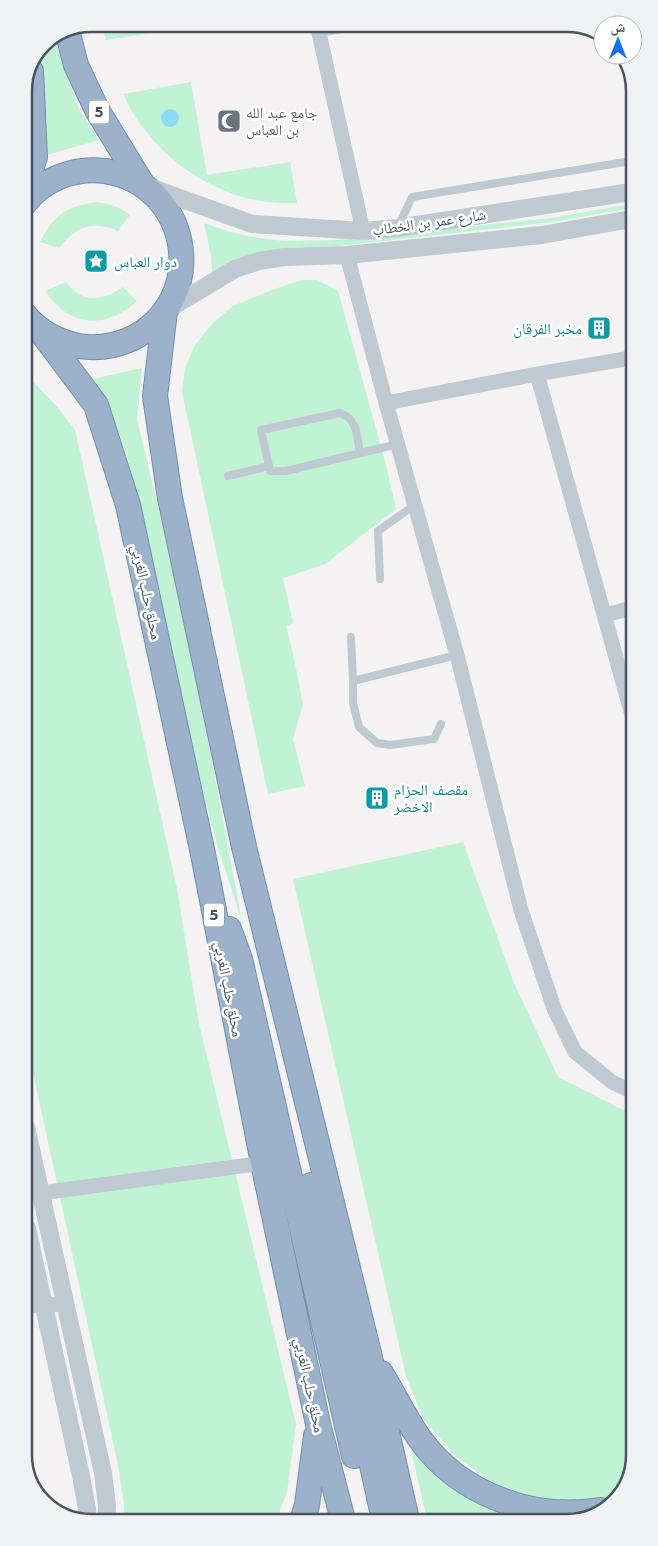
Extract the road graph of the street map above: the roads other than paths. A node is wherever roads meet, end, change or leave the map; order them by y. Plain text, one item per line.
1 (318, 32) edge
2 (69, 37) edge
3 (33, 114) edge
4 (626, 162) edge
5 (33, 163) edge
6 (142, 185) junction
7 (626, 193) edge
8 (33, 195) edge
9 (626, 220) edge
10 (397, 228) junction
11 (363, 231) junction
12 (347, 255) junction
13 (165, 311) junction
14 (32, 325) edge
15 (33, 326) edge
16 (626, 359) edge
17 (537, 374) junction
18 (386, 403) junction
19 (398, 444) junction
20 (360, 453) junction
21 (270, 466) junction
22 (228, 476) dead end
23 (416, 504) junction
24 (380, 578) dead end
25 (626, 610) edge
26 (605, 615) junction
27 (352, 637) dead end
28 (457, 655) junction
29 (353, 681) junction
30 (626, 693) edge
31 (441, 724) dead end
32 (244, 847) junction
33 (203, 854) junction
34 (626, 1089) edge
35 (32, 1154) edge
36 (263, 1163) junction
37 (41, 1192) junction
38 (32, 1278) edge
39 (65, 1304) junction
40 (35, 1306) edge
41 (369, 1353) junction
42 (318, 1424) junction
43 (577, 1512) edge
44 (87, 1513) edge
45 (107, 1513) edge
46 (304, 1513) edge
47 (341, 1514) edge
48 (367, 1514) edge
49 (383, 1514) edge
50 (406, 1514) edge

1 - 11 street
2 - 6 highway, 5
3 - 5 highway
4 - 10 lane
6 - 8 highway
6 - 11 street, شارع عمر بن الخطاب
6 - 13 highway
7 - 10 street, شارع عمر بن الخطاب
9 - 12 street, شارع عمر بن الخطاب
10 - 11 street, شارع عمر بن الخطاب
12 - 13 street, شارع عمر بن الخطاب
12 - 18 street
13 - 14 highway
13 - 32 highway
15 - 33 highway, محلق حلب الغربي / 5
16 - 17 street
17 - 18 street
17 - 26 street
18 - 19 street
19 - 20 lane
19 - 23 street
20 - 21 lane
20 - 21 lane
21 - 22 lane
23 - 24 lane
23 - 28 street
25 - 26 street
26 - 30 street
27 - 29 lane
28 - 29 lane
28 - 34 street
29 - 31 lane
32 - 41 highway
32 - 49 highway
33 - 36 highway, محلق حلب الغربي / 5
33 - 48 highway
35 - 37 street
36 - 37 street
36 - 42 highway, محلق حلب الغربي / 5
37 - 39 street
38 - 40 street
39 - 40 street
39 - 45 street
40 - 44 street
41 - 43 highway
41 - 50 highway
42 - 46 highway
42 - 47 highway, محلق حلب الغربي / 5

